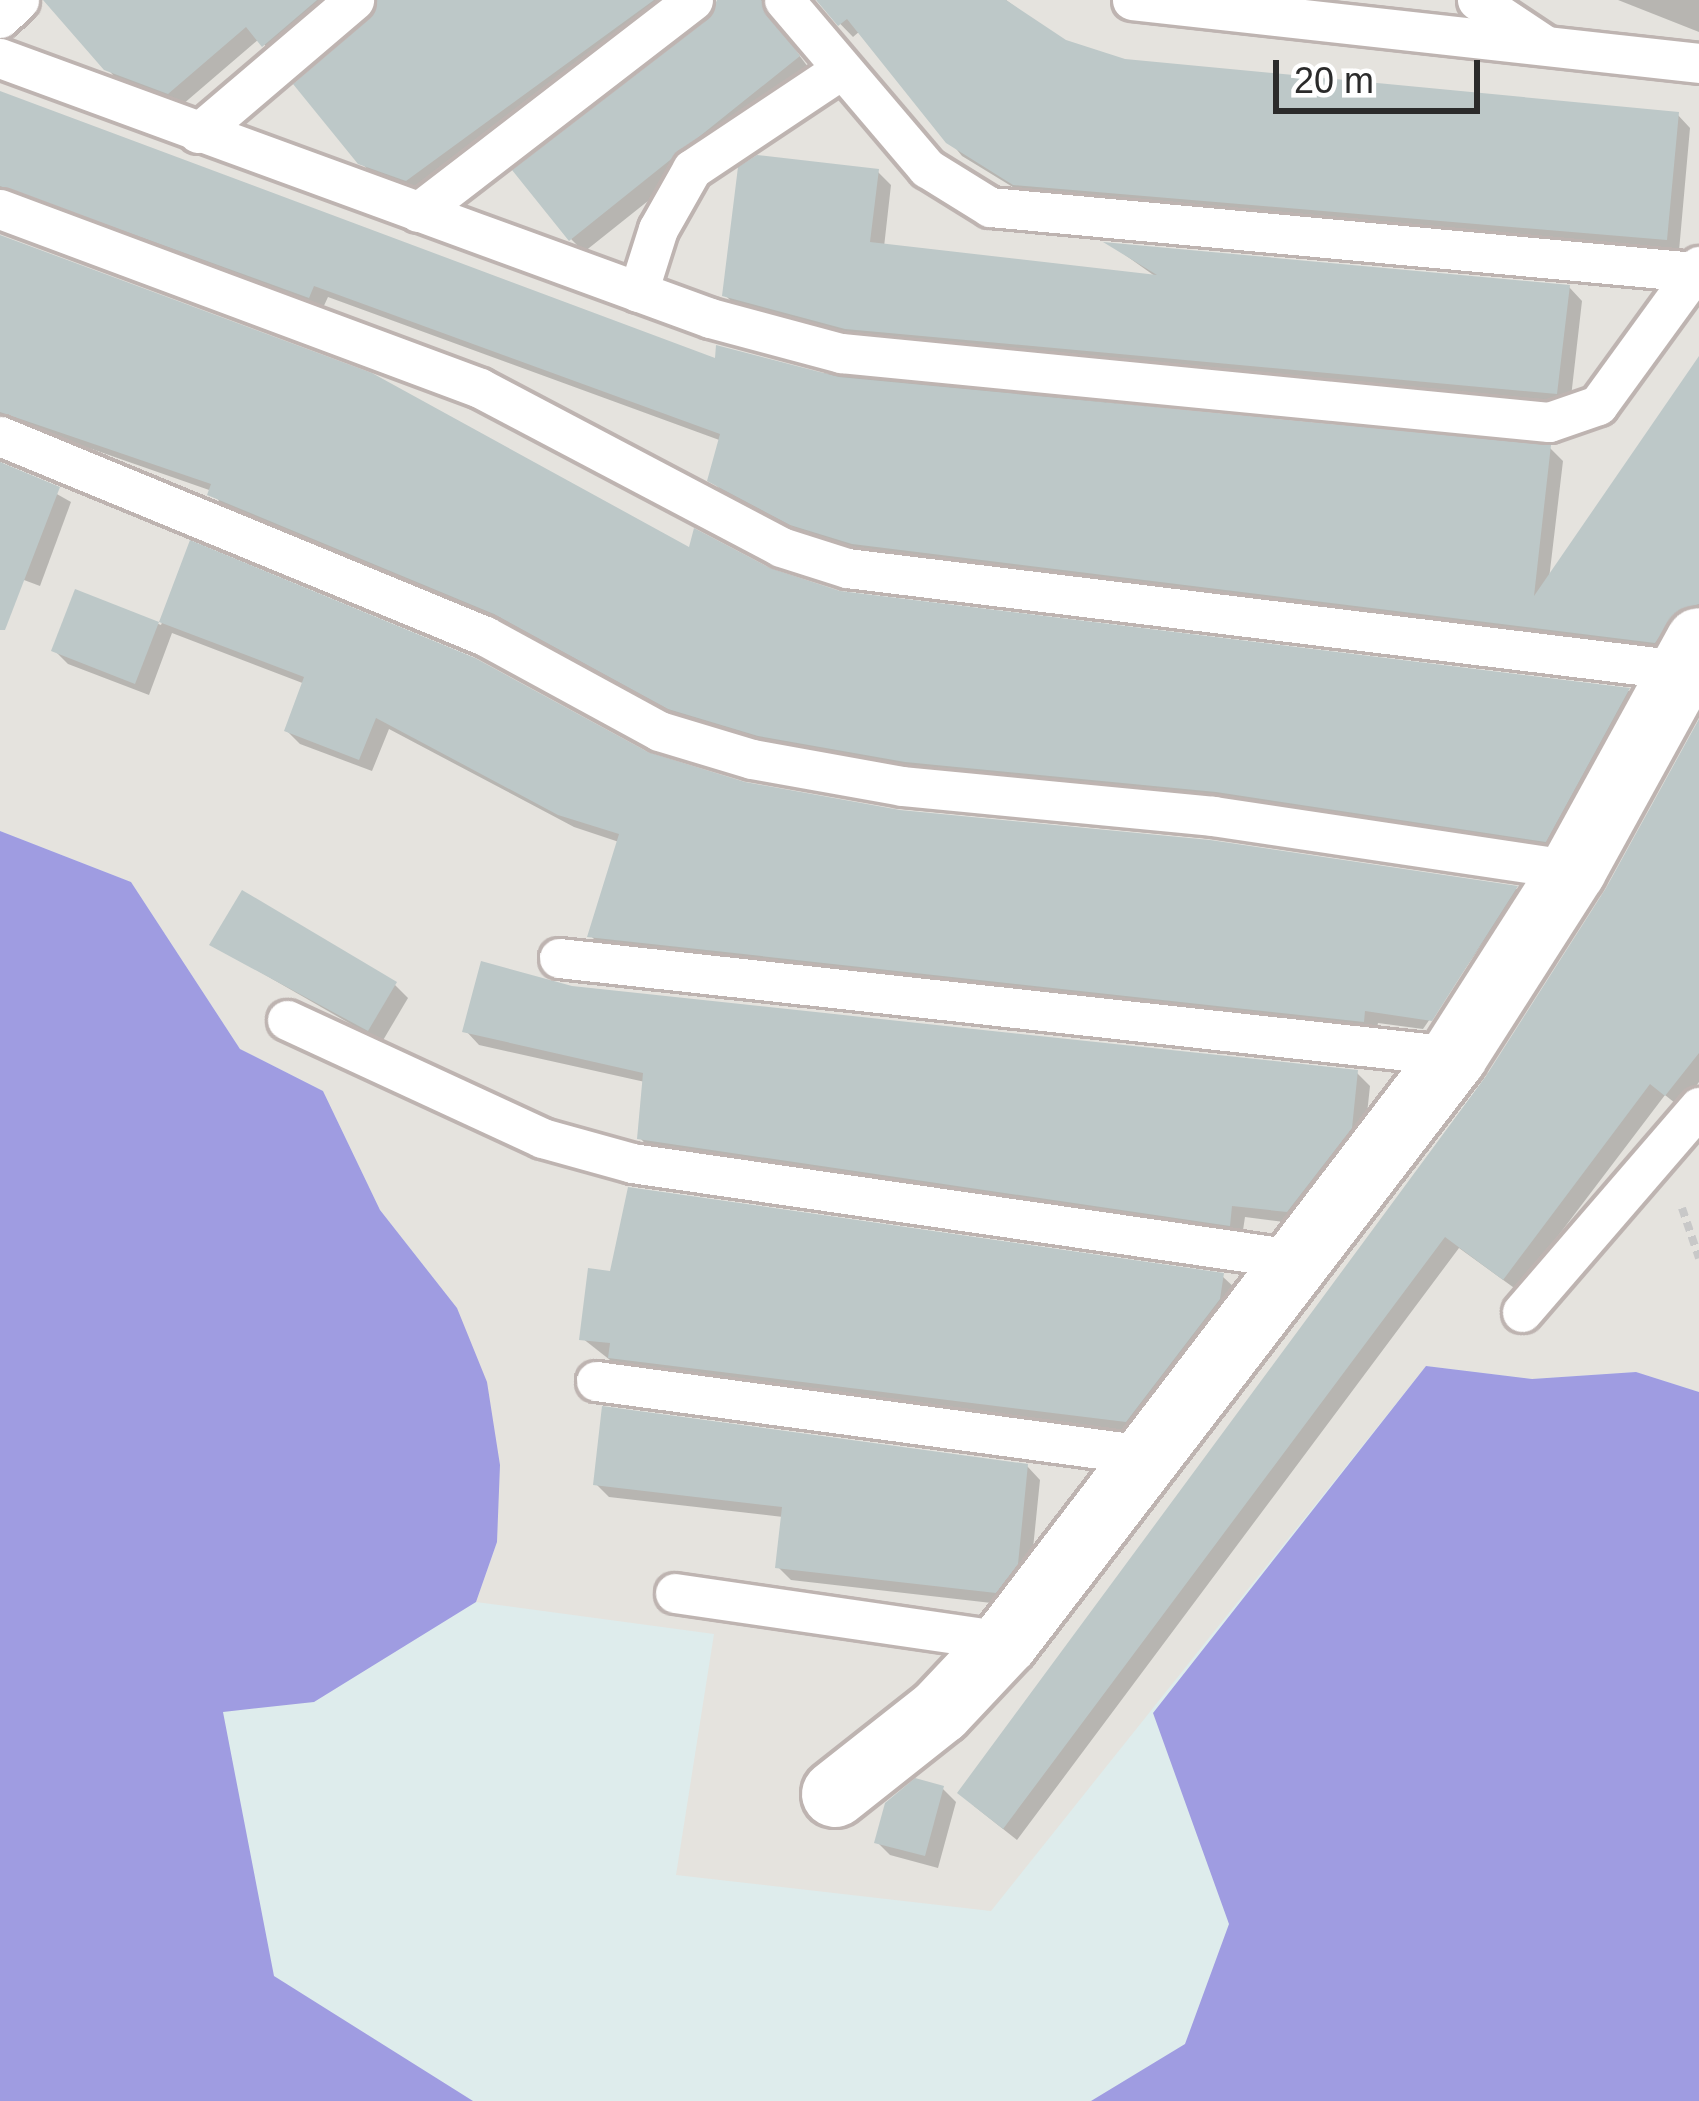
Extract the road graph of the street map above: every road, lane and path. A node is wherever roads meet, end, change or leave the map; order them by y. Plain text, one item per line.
1 (19, 0) edge
2 (354, 0) edge
3 (693, 0) edge
4 (784, 0) edge
5 (1132, 0) edge
6 (1477, 0) edge
7 (0, 18) edge
8 (1547, 47) junction
9 (0, 58) edge
10 (1699, 63) edge
11 (839, 70) junction
12 (198, 133) junction
13 (0, 209) edge
14 (418, 212) junction
15 (1697, 269) edge
16 (638, 292) junction
17 (0, 436) edge
18 (1690, 656) edge
19 (1573, 870) junction
20 (559, 958) dead end
21 (287, 1020) dead end
22 (1454, 1056) junction
23 (1699, 1107) edge
24 (1300, 1260) junction
25 (1522, 1312) dead end
26 (596, 1381) dead end
27 (1152, 1456) junction
28 (675, 1593) dead end
29 (1006, 1641) junction
30 (835, 1794) dead end

1 - 7 lane
2 - 12 lane
3 - 14 lane
4 - 11 lane
5 - 8 lane
6 - 8 lane
8 - 10 lane
9 - 12 lane
11 - 15 lane
11 - 16 lane
12 - 14 lane
13 - 18 lane
14 - 16 lane
15 - 16 lane
17 - 19 lane
18 - 19 street
19 - 22 street
20 - 22 lane
21 - 24 lane
22 - 24 street
23 - 25 lane
24 - 27 street
26 - 27 lane
27 - 29 street
28 - 29 lane
29 - 30 street

